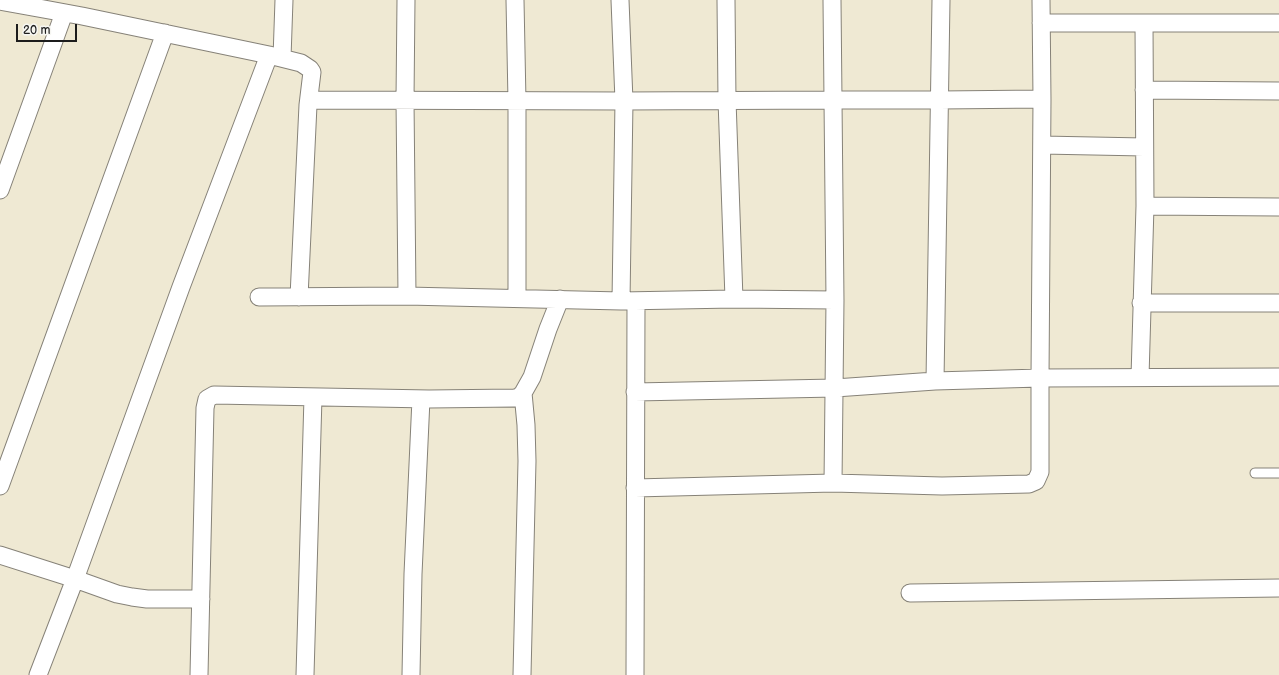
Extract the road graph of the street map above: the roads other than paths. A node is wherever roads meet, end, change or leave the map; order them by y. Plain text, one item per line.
1 (284, 0) edge
2 (406, 0) edge
3 (515, 0) edge
4 (620, 0) edge
5 (726, 0) edge
6 (832, 0) edge
7 (941, 0) edge
8 (1040, 0) edge
9 (0, 1) edge
10 (37, 4) edge
11 (64, 13) junction
12 (1144, 22) junction
13 (1041, 23) junction
14 (1279, 23) edge
15 (165, 33) junction
16 (275, 57) junction
17 (1144, 90) junction
18 (1279, 91) edge
19 (1042, 99) junction
20 (309, 100) junction
21 (406, 100) junction
22 (727, 100) junction
23 (834, 100) junction
24 (939, 100) junction
25 (517, 101) junction
26 (624, 102) junction
27 (1042, 145) junction
28 (1144, 147) junction
29 (0, 190) edge
30 (1145, 206) junction
31 (1279, 207) edge
32 (407, 296) junction
33 (259, 297) dead end
34 (299, 297) junction
35 (517, 298) junction
36 (560, 299) junction
37 (734, 299) junction
38 (835, 300) junction
39 (629, 301) junction
40 (1142, 303) junction
41 (1279, 303) edge
42 (1140, 377) junction
43 (1279, 377) edge
44 (1040, 378) junction
45 (934, 381) junction
46 (835, 388) junction
47 (635, 392) junction
48 (524, 393) junction
49 (313, 397) junction
50 (421, 399) junction
51 (1255, 473) dead end
52 (1279, 473) edge
53 (833, 483) junction
54 (0, 486) edge
55 (635, 488) junction
56 (0, 555) edge
57 (75, 579) junction
58 (1279, 588) edge
59 (910, 593) dead end
60 (201, 599) junction
61 (38, 675) edge
62 (200, 675) edge
63 (305, 675) edge
64 (411, 675) edge
65 (522, 675) edge
66 (635, 675) edge

1 - 16 street
2 - 21 street
3 - 25 street
4 - 26 street
5 - 22 street
6 - 23 street
7 - 24 street
8 - 13 street
9 - 10 street
10 - 11 street
11 - 15 street
11 - 29 street
12 - 13 street
12 - 14 street
12 - 17 street
13 - 19 street
15 - 16 street
15 - 54 street
16 - 20 street
16 - 57 street
17 - 18 street
17 - 28 street
19 - 24 street
19 - 27 street
20 - 21 street
20 - 34 street
21 - 25 street
21 - 32 street
22 - 23 street
22 - 26 street
22 - 37 street
23 - 24 street
23 - 38 street
24 - 45 street
25 - 26 street
25 - 35 street
26 - 39 street
27 - 28 street
27 - 44 street
28 - 30 street
30 - 31 street
30 - 40 street
32 - 34 street
32 - 35 street
33 - 34 street
35 - 36 street
36 - 39 street
36 - 48 street
37 - 38 street
37 - 39 street
38 - 46 street
39 - 47 street
40 - 41 street
40 - 42 street
42 - 43 street
42 - 44 street
44 - 45 street
44 - 53 street
45 - 46 street
46 - 47 street
46 - 53 street
47 - 55 street
48 - 50 street
48 - 65 street
49 - 50 street
49 - 60 street
49 - 63 street
50 - 64 street
51 - 52 lane
53 - 55 street
55 - 66 street
56 - 57 street
57 - 60 street
57 - 61 street
58 - 59 street
60 - 62 street

